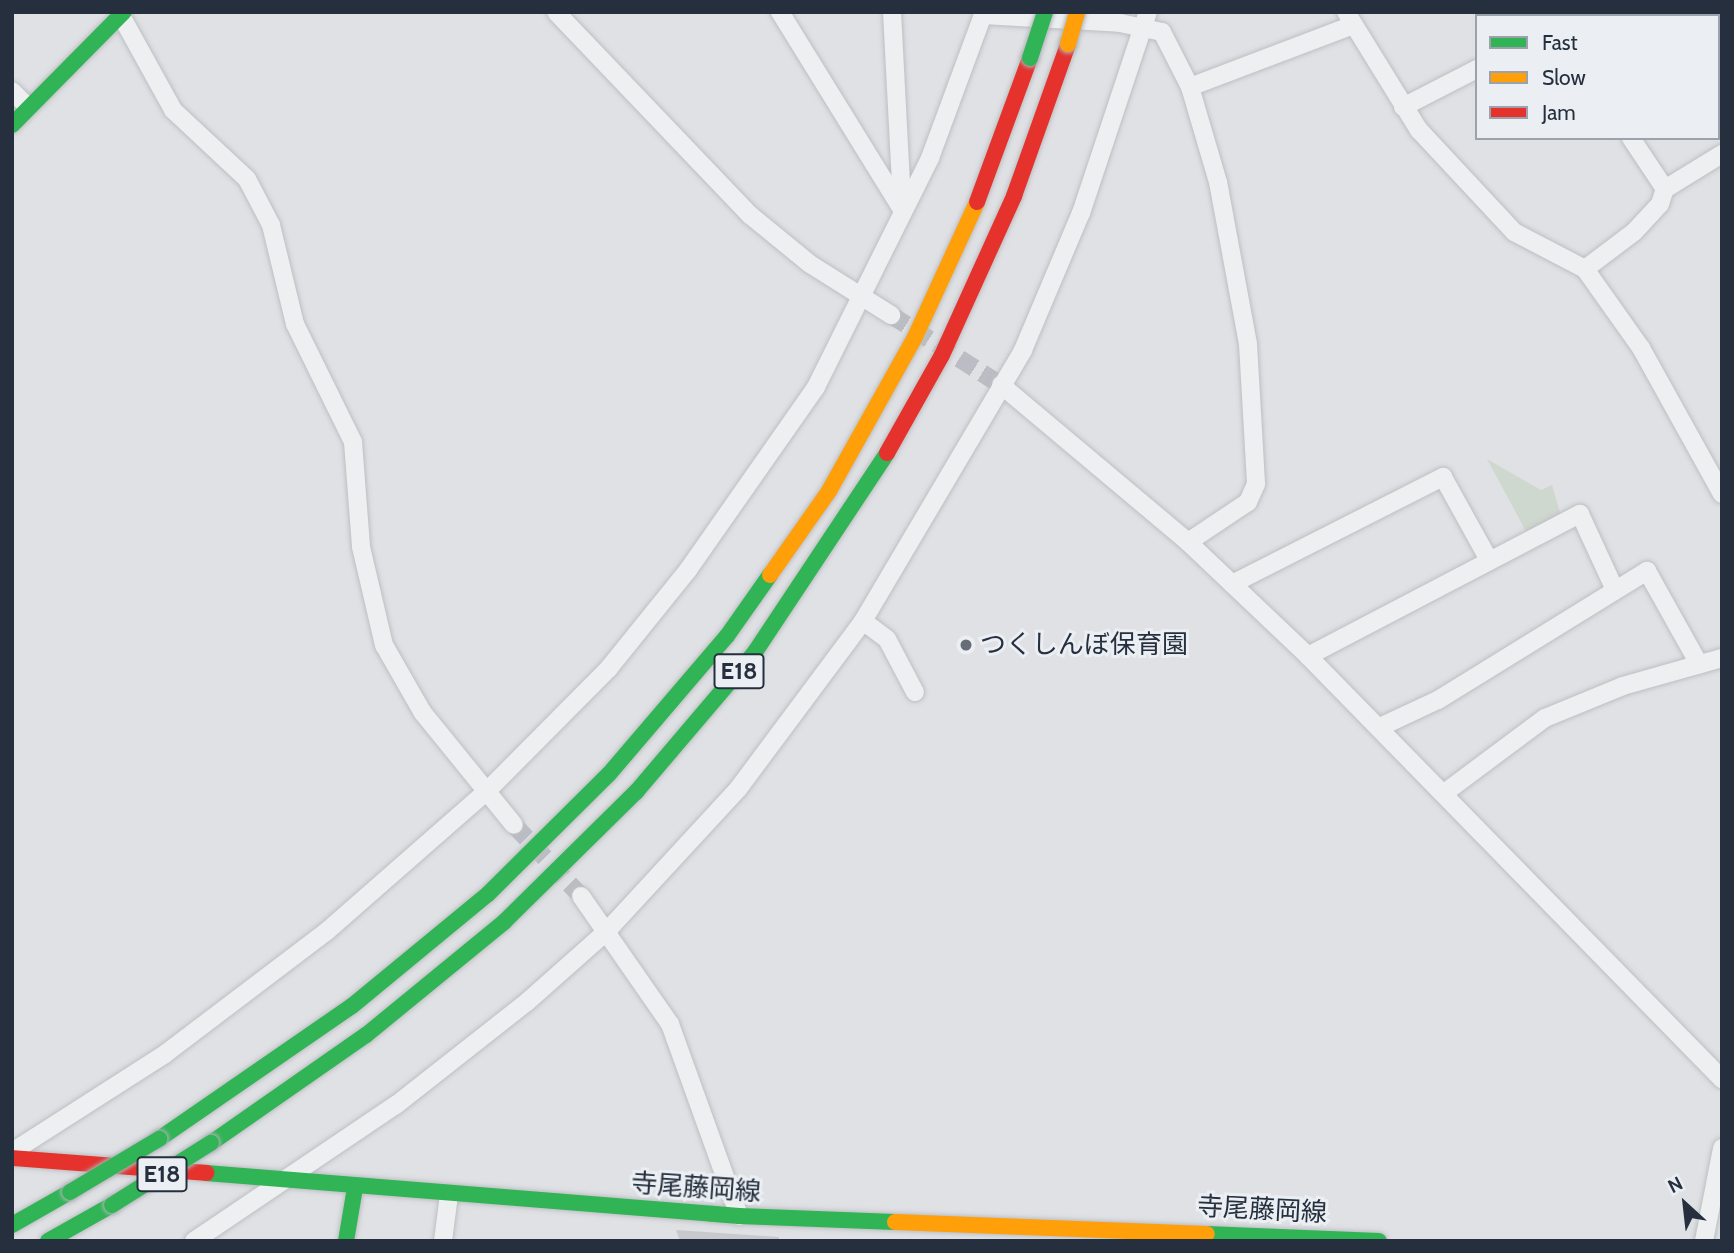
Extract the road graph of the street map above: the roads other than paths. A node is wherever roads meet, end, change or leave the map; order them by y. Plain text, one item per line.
1 (556, 12) edge
2 (780, 12) edge
3 (892, 12) edge
4 (1045, 12) edge
5 (1077, 12) edge
6 (121, 13) edge
7 (983, 14) edge
8 (1350, 19) edge
9 (1146, 20) edge
10 (1475, 70) edge
11 (1190, 87) junction
12 (12, 91) edge
13 (27, 106) junction
14 (1403, 107) junction
15 (12, 125) edge
16 (1632, 140) edge
17 (1722, 154) edge
18 (1665, 189) junction
19 (903, 211) junction
20 (1585, 269) junction
21 (860, 294) junction
22 (891, 315) tunnel mouth
23 (1001, 385) junction
24 (1722, 494) edge
25 (1188, 542) junction
26 (1489, 560) junction
27 (1231, 584) junction
28 (1614, 588) junction
29 (863, 621) junction
30 (1308, 656) junction
31 (1722, 658) edge
32 (1699, 663) junction
33 (915, 692) dead end
34 (1380, 727) junction
35 (1447, 790) junction
36 (487, 792) junction
37 (514, 825) tunnel mouth
38 (581, 896) tunnel mouth
39 (607, 931) junction
40 (1722, 1079) edge
41 (1722, 1148) edge
42 (12, 1152) edge
43 (12, 1158) edge
44 (282, 1181) junction
45 (355, 1188) junction
46 (449, 1195) junction
47 (739, 1216) junction
48 (12, 1225) edge
49 (48, 1241) edge
50 (194, 1241) edge
51 (346, 1241) edge
52 (443, 1241) edge
53 (1379, 1241) edge
54 (1704, 1241) edge

1 - 21 street
2 - 19 street
3 - 19 street
4 - 48 main road, E18, bridge
5 - 49 main road, E18, bridge
6 - 13 main road
6 - 36 street
7 - 9 street
7 - 19 street
8 - 11 street
8 - 14 street
9 - 11 street
9 - 23 street
10 - 14 street
11 - 25 street
12 - 13 street
13 - 15 main road
14 - 20 street
16 - 18 street
17 - 18 street
18 - 20 street
19 - 21 street
20 - 24 street
21 - 22 street
21 - 36 street
23 - 25 street
23 - 29 street
25 - 27 street
26 - 27 street
26 - 28 street
26 - 30 street
27 - 30 street
28 - 32 street
28 - 34 street
29 - 33 street
29 - 39 street
30 - 34 street
31 - 32 street
32 - 35 street
34 - 35 street
35 - 40 street
36 - 37 street
36 - 42 street
38 - 39 street
39 - 44 street
39 - 47 street
41 - 54 street
43 - 44 main road, 寺尾藤岡線
44 - 45 main road, 寺尾藤岡線
44 - 50 street
45 - 46 main road, 寺尾藤岡線
45 - 51 main road
46 - 47 main road, 寺尾藤岡線
46 - 52 street
47 - 53 main road, 寺尾藤岡線

